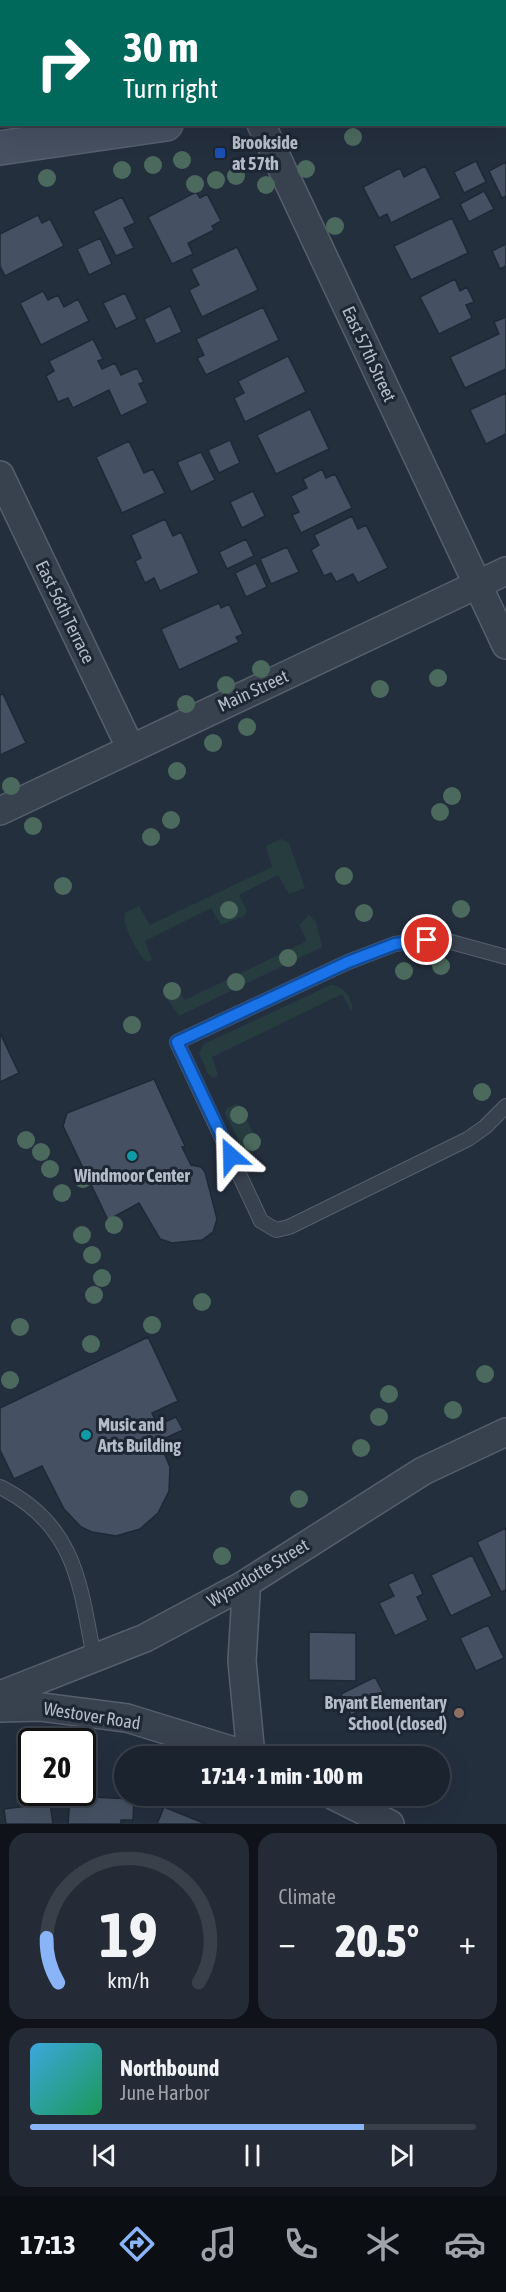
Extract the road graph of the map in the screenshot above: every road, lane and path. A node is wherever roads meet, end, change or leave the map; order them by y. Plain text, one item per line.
1 (152, 126) edge
2 (262, 126) edge
3 (0, 148) edge
4 (0, 475) edge
5 (506, 571) edge
6 (478, 584) junction
7 (506, 645) edge
8 (131, 748) junction
9 (0, 811) edge
10 (506, 957) edge
11 (506, 1106) edge
12 (506, 1431) edge
13 (0, 1487) edge
14 (242, 1586) junction
15 (94, 1658) junction
16 (0, 1695) edge
17 (0, 1708) edge
18 (218, 1746) edge
19 (250, 1746) edge
20 (354, 1806) edge
21 (390, 1824) edge

1 - 3 main road
2 - 6 street, East 57th Street
4 - 8 street, East 56th Terrace
5 - 6 street, Main Street
6 - 7 street, East 57th Street
6 - 8 street, Main Street
8 - 9 street, Main Street
10 - 11 lane
12 - 14 street, Wyandotte Street
13 - 15 lane
14 - 15 street, Wyandotte Street
14 - 19 street, Westover Road
15 - 16 street, Wyandotte Street
17 - 18 street, Westover Road
20 - 21 street

